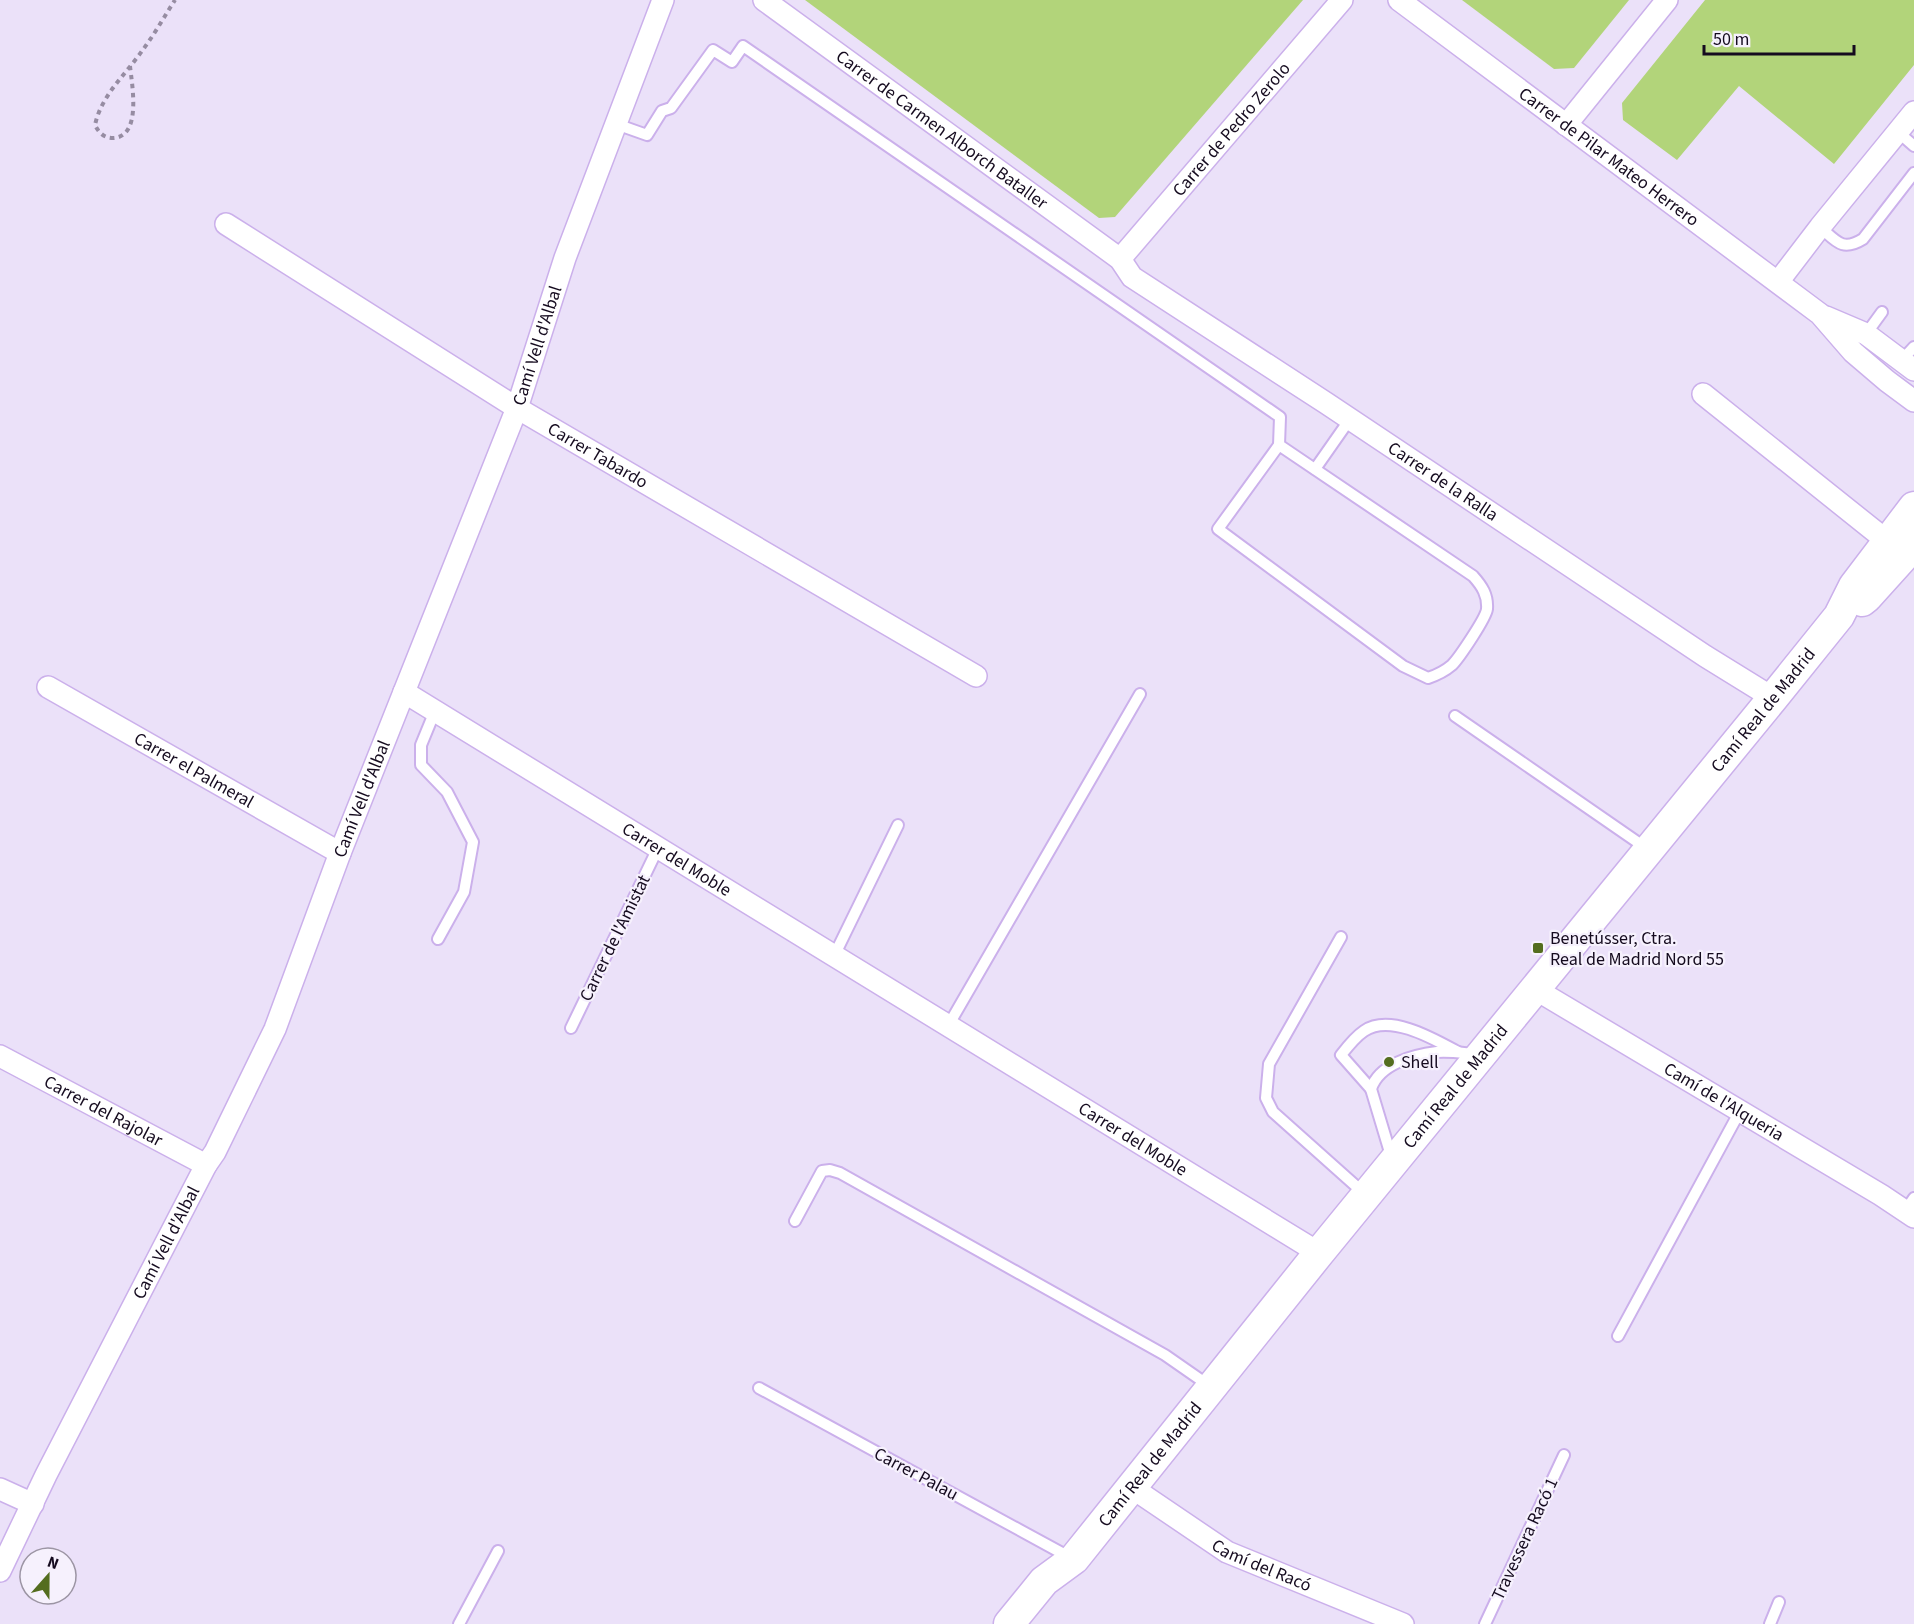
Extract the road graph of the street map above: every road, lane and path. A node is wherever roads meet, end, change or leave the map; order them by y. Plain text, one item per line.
1 (175, 0) edge
2 (663, 0) edge
3 (764, 0) edge
4 (1342, 0) edge
5 (1399, 0) edge
6 (1667, 0) edge
7 (130, 66) junction
8 (1914, 112) edge
9 (616, 124) junction
10 (1566, 125) junction
11 (1906, 139) edge
12 (1914, 173) edge
13 (226, 224) dead end
14 (1820, 227) junction
15 (1120, 259) junction
16 (1778, 282) junction
17 (1882, 312) dead end
18 (1820, 314) junction
19 (1866, 334) junction
20 (1910, 359) edge
21 (1703, 394) dead end
22 (1914, 401) edge
23 (516, 408) junction
24 (1350, 419) junction
25 (1279, 445) junction
26 (1315, 469) junction
27 (1914, 507) edge
28 (1900, 543) edge
29 (976, 676) dead end
30 (48, 687) dead end
31 (404, 692) junction
32 (1140, 694) dead end
33 (1773, 698) junction
34 (435, 711) junction
35 (1455, 716) dead end
36 (898, 825) dead end
37 (658, 848) junction
38 (1649, 850) junction
39 (340, 853) junction
40 (1341, 937) dead end
41 (438, 939) dead end
42 (834, 956) junction
43 (1535, 989) junction
44 (948, 1026) junction
45 (571, 1028) dead end
46 (1471, 1054) junction
47 (0, 1056) edge
48 (1371, 1089) junction
49 (1740, 1111) junction
50 (1393, 1163) junction
51 (206, 1165) junction
52 (1366, 1196) junction
53 (1911, 1208) edge
54 (795, 1221) dead end
55 (1319, 1253) junction
56 (1618, 1336) dead end
57 (1211, 1387) junction
58 (759, 1388) dead end
59 (1564, 1455) dead end
60 (1131, 1487) junction
61 (0, 1489) edge
62 (33, 1504) junction
63 (498, 1551) dead end
64 (1074, 1559) junction
65 (0, 1571) edge
66 (1779, 1602) dead end
67 (459, 1624) edge
68 (1009, 1624) edge
69 (1035, 1624) edge
70 (1403, 1624) edge
71 (1485, 1624) edge
72 (1770, 1624) edge

1 - 7 path
2 - 9 street, Camí Vell d'Albal
3 - 15 street, Carrer de Carmen Alborch Bataller
4 - 15 street, Carrer de Pedro Zerolo
5 - 10 street, Carrer de Pilar Mateo Herrero
6 - 10 street
7 - 7 path
8 - 11 street
9 - 23 street, Camí Vell d'Albal
9 - 25 lane
10 - 16 street, Carrer de Pilar Mateo Herrero
11 - 14 street
12 - 14 lane
13 - 23 street, Carrer Tabardo
14 - 16 street
15 - 24 street, Carrer de la Ralla
16 - 18 street, Carrer de Pilar Mateo Herrero
17 - 19 lane
18 - 19 street, Carrer de Pilar Mateo Herrero
18 - 22 street, Carrer de Pilar Mateo Herrero
19 - 20 street, Carrer de Pilar Mateo Herrero
21 - 28 street
23 - 29 street, Carrer Tabardo
23 - 31 street, Camí Vell d'Albal
24 - 26 lane
24 - 33 street, Carrer de la Ralla
25 - 26 lane
25 - 26 lane
27 - 28 street, Camí Real de Madrid
28 - 33 street, Camí Real de Madrid
30 - 39 street, Carrer el Palmeral
31 - 34 street, Carrer del Moble
31 - 39 street, Camí Vell d'Albal
32 - 44 lane
33 - 38 street, Camí Real de Madrid
34 - 37 street, Carrer del Moble
34 - 41 lane
35 - 38 lane
36 - 42 lane
37 - 42 street, Carrer del Moble
37 - 45 lane, Carrer de l'Amistat
38 - 43 street, Camí Real de Madrid
39 - 51 street, Camí Vell d'Albal
40 - 52 lane
42 - 44 street, Carrer del Moble
43 - 46 street, Camí Real de Madrid
43 - 49 street, Camí de l'Alqueria
44 - 55 street, Carrer del Moble
46 - 48 lane
46 - 48 lane
46 - 50 street, Camí Real de Madrid
47 - 51 street, Carrer del Rajolar
48 - 50 lane
49 - 53 street, Camí de l'Alqueria
49 - 56 lane
50 - 52 street, Camí Real de Madrid
51 - 62 street, Camí Vell d'Albal
52 - 55 street, Camí Real de Madrid
54 - 57 lane
55 - 57 street, Camí Real de Madrid
57 - 60 street, Camí Real de Madrid
58 - 64 lane, Carrer Palau
59 - 71 lane, Travessera Racó 1
60 - 64 street, Camí Real de Madrid
60 - 70 street, Camí del Racó
61 - 62 street
62 - 65 street, Camí Vell d'Albal
63 - 67 lane
64 - 68 street, Camí Real de Madrid
64 - 69 street, Camí Real de Madrid
66 - 72 lane

